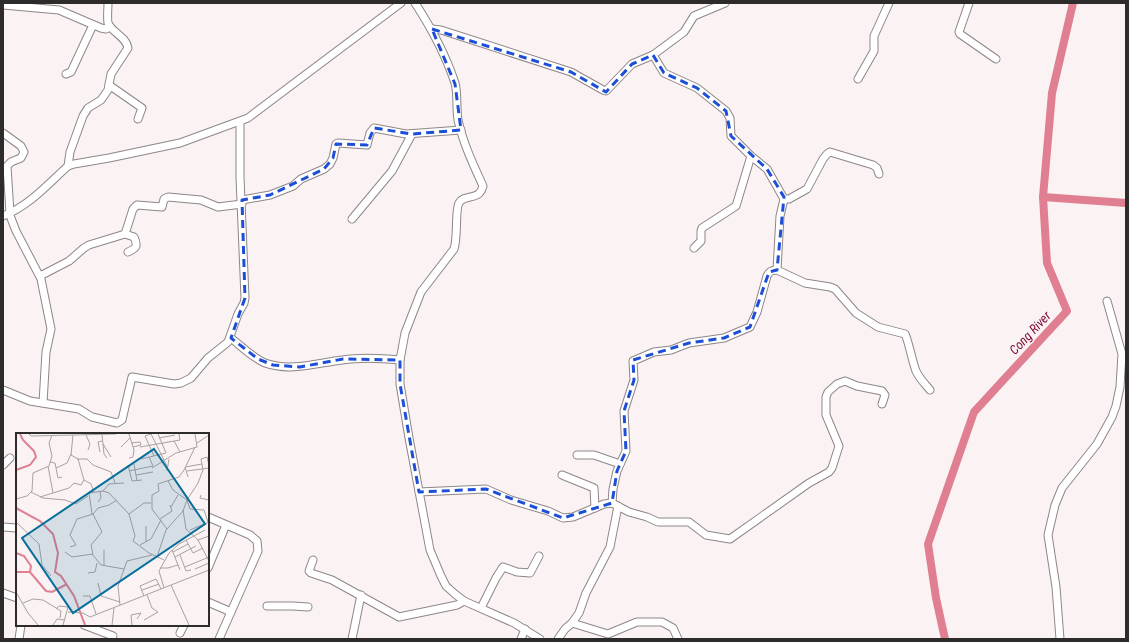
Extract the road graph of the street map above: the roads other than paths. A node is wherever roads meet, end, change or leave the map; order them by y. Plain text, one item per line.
1 (108, 3) edge
2 (401, 3) edge
3 (415, 3) edge
4 (725, 3) edge
5 (889, 3) edge
6 (969, 3) edge
7 (3, 5) edge
8 (93, 25) junction
9 (110, 27) junction
10 (432, 29) junction
11 (653, 55) junction
12 (996, 58) dead end
13 (66, 74) dead end
14 (858, 79) dead end
15 (109, 85) junction
16 (138, 119) dead end
17 (240, 122) junction
18 (461, 130) junction
19 (3, 133) edge
20 (412, 134) junction
21 (751, 156) junction
22 (68, 166) junction
23 (879, 174) dead end
24 (784, 199) junction
25 (242, 202) junction
26 (7, 214) edge
27 (352, 219) dead end
28 (125, 234) junction
29 (694, 248) dead end
30 (128, 252) dead end
31 (777, 270) junction
32 (40, 276) junction
33 (1107, 301) dead end
34 (230, 338) junction
35 (400, 360) junction
36 (3, 390) edge
37 (930, 390) dead end
38 (43, 403) junction
39 (882, 404) dead end
40 (577, 456) dead end
41 (10, 458) dead end
42 (620, 464) junction
43 (3, 465) edge
44 (562, 475) dead end
45 (419, 492) junction
46 (615, 505) junction
47 (595, 508) junction
48 (209, 517) edge
49 (226, 524) junction
50 (3, 527) edge
51 (16, 528) edge
52 (539, 556) dead end
53 (313, 560) dead end
54 (209, 563) edge
55 (3, 593) edge
56 (361, 595) junction
57 (16, 598) edge
58 (464, 601) junction
59 (209, 602) edge
60 (267, 606) dead end
61 (308, 607) dead end
62 (481, 608) junction
63 (231, 612) junction
64 (572, 623) junction
65 (20, 626) edge
66 (87, 626) edge
67 (184, 626) edge
68 (525, 630) junction
69 (180, 633) dead end
70 (113, 636) dead end
71 (19, 639) edge
72 (219, 639) edge
73 (352, 639) edge
74 (521, 639) edge
75 (540, 639) edge
76 (558, 639) edge
77 (678, 639) edge
78 (1060, 639) edge

1 - 9 street
2 - 17 street
3 - 10 street
4 - 11 street
5 - 14 street
6 - 12 street
7 - 8 street
8 - 9 street
8 - 13 street
9 - 15 street
10 - 11 street
10 - 18 street
11 - 21 street
15 - 16 street
15 - 22 street
17 - 22 street
17 - 25 street
18 - 20 street
18 - 35 street
19 - 26 street
20 - 25 street
20 - 27 street
21 - 24 street
21 - 29 street
22 - 26 street
23 - 24 street
24 - 31 street
25 - 28 street
25 - 34 street
26 - 32 street
28 - 30 street
28 - 32 street
31 - 37 street
31 - 42 street
32 - 38 street
33 - 78 street
34 - 35 street
34 - 38 street
35 - 45 street
36 - 38 street
39 - 46 street
40 - 42 street
41 - 43 street
42 - 46 street
44 - 47 street
45 - 47 street
45 - 58 street
46 - 47 street
46 - 64 street
48 - 49 street
49 - 54 street
49 - 63 street
50 - 51 street
52 - 62 street
53 - 56 street
55 - 57 street
56 - 58 street
56 - 73 street
58 - 62 street
59 - 63 street
60 - 61 street
62 - 68 street
63 - 72 street
64 - 76 street
64 - 77 street
65 - 71 street
66 - 70 street
67 - 69 street
68 - 74 street
68 - 75 street

